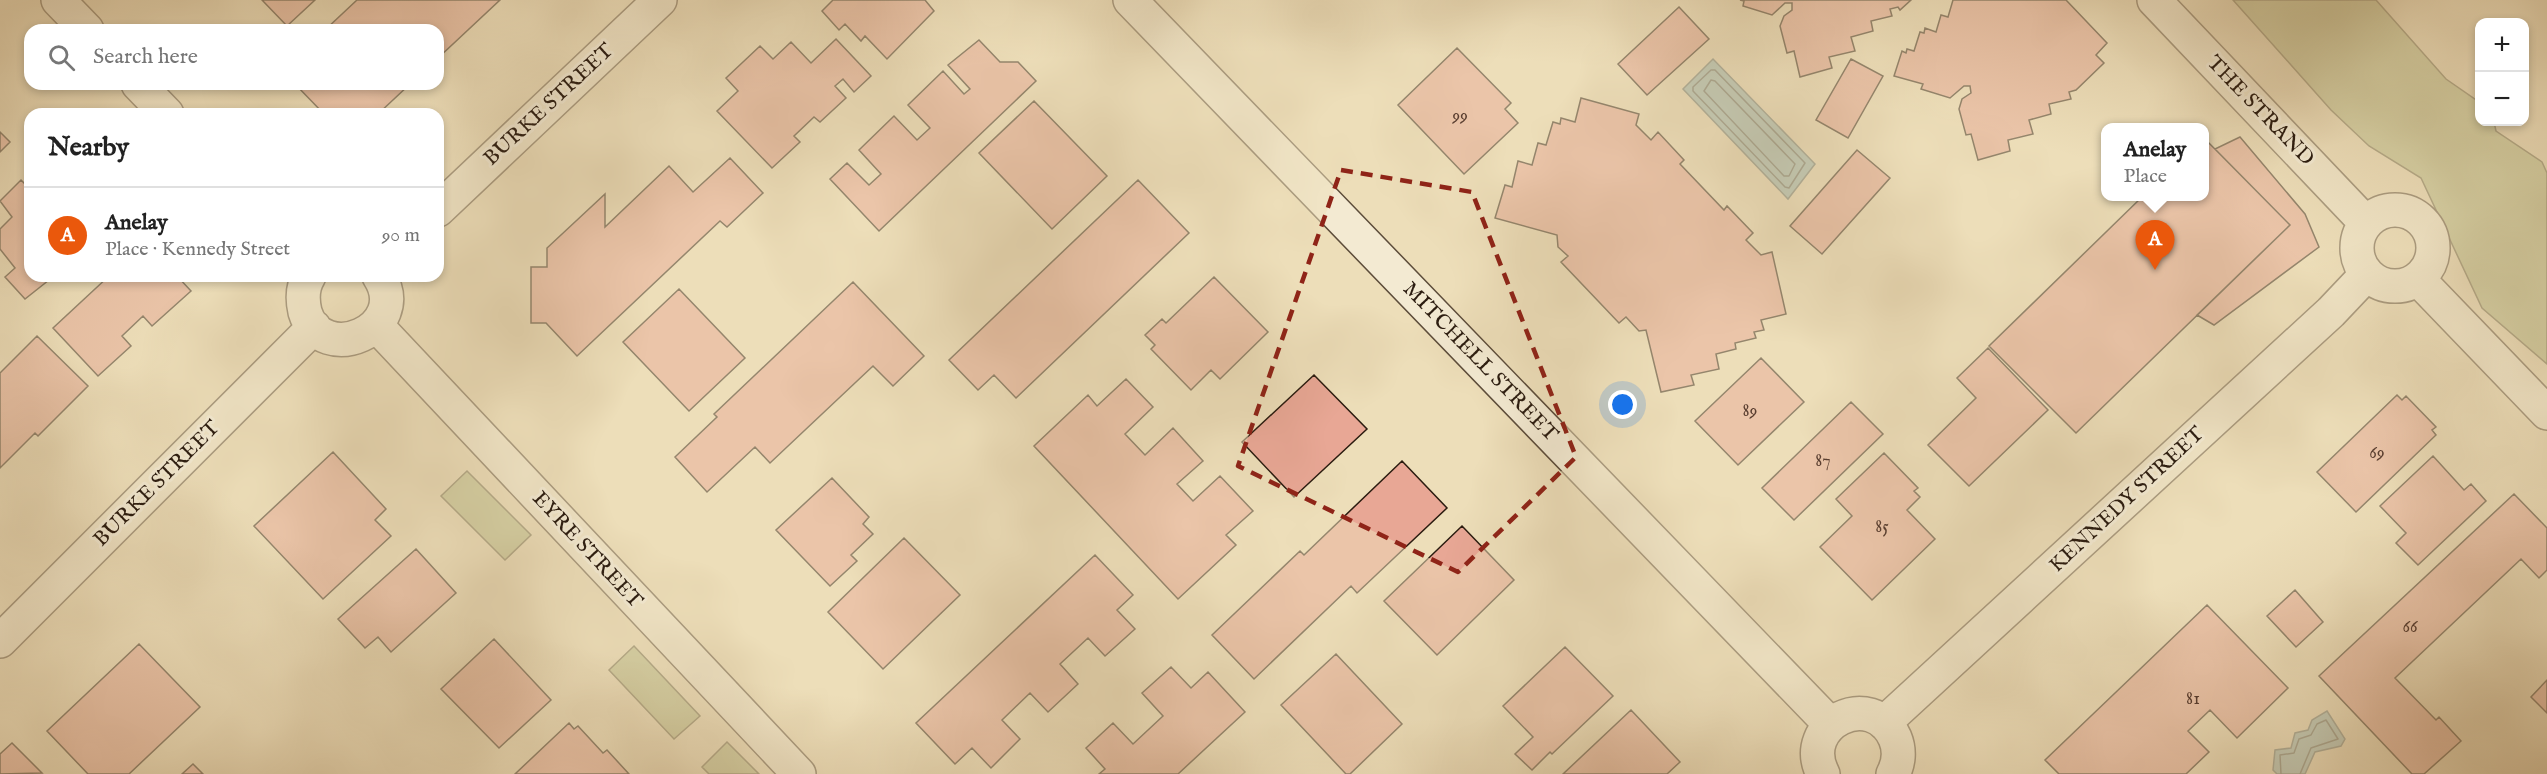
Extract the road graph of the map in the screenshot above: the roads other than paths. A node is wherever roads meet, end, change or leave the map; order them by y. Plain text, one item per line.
1 (58, 0) edge
2 (660, 0) edge
3 (1130, 0) edge
4 (2154, 0) edge
5 (81, 24) edge
6 (144, 90) edge
7 (161, 108) edge
8 (444, 204) edge
9 (2366, 223) junction
10 (2367, 274) junction
11 (2418, 279) junction
12 (307, 282) edge
13 (382, 282) edge
14 (376, 325) junction
15 (314, 327) junction
16 (2547, 413) edge
17 (0, 641) edge
18 (1884, 723) junction
19 (1830, 724) junction
20 (799, 774) edge
21 (1823, 774) edge
22 (1893, 774) edge

1 - 5 street
2 - 8 street, BURKE STREET
3 - 19 street, MITCHELL STREET
4 - 9 street, THE STRAND
6 - 7 street
9 - 10 street
9 - 11 street
10 - 11 street
10 - 18 street, KENNEDY STREET
11 - 16 street
12 - 15 street
13 - 14 street
14 - 15 street
14 - 20 street, EYRE STREET
15 - 17 street, BURKE STREET
18 - 19 street
18 - 22 street
19 - 21 street

